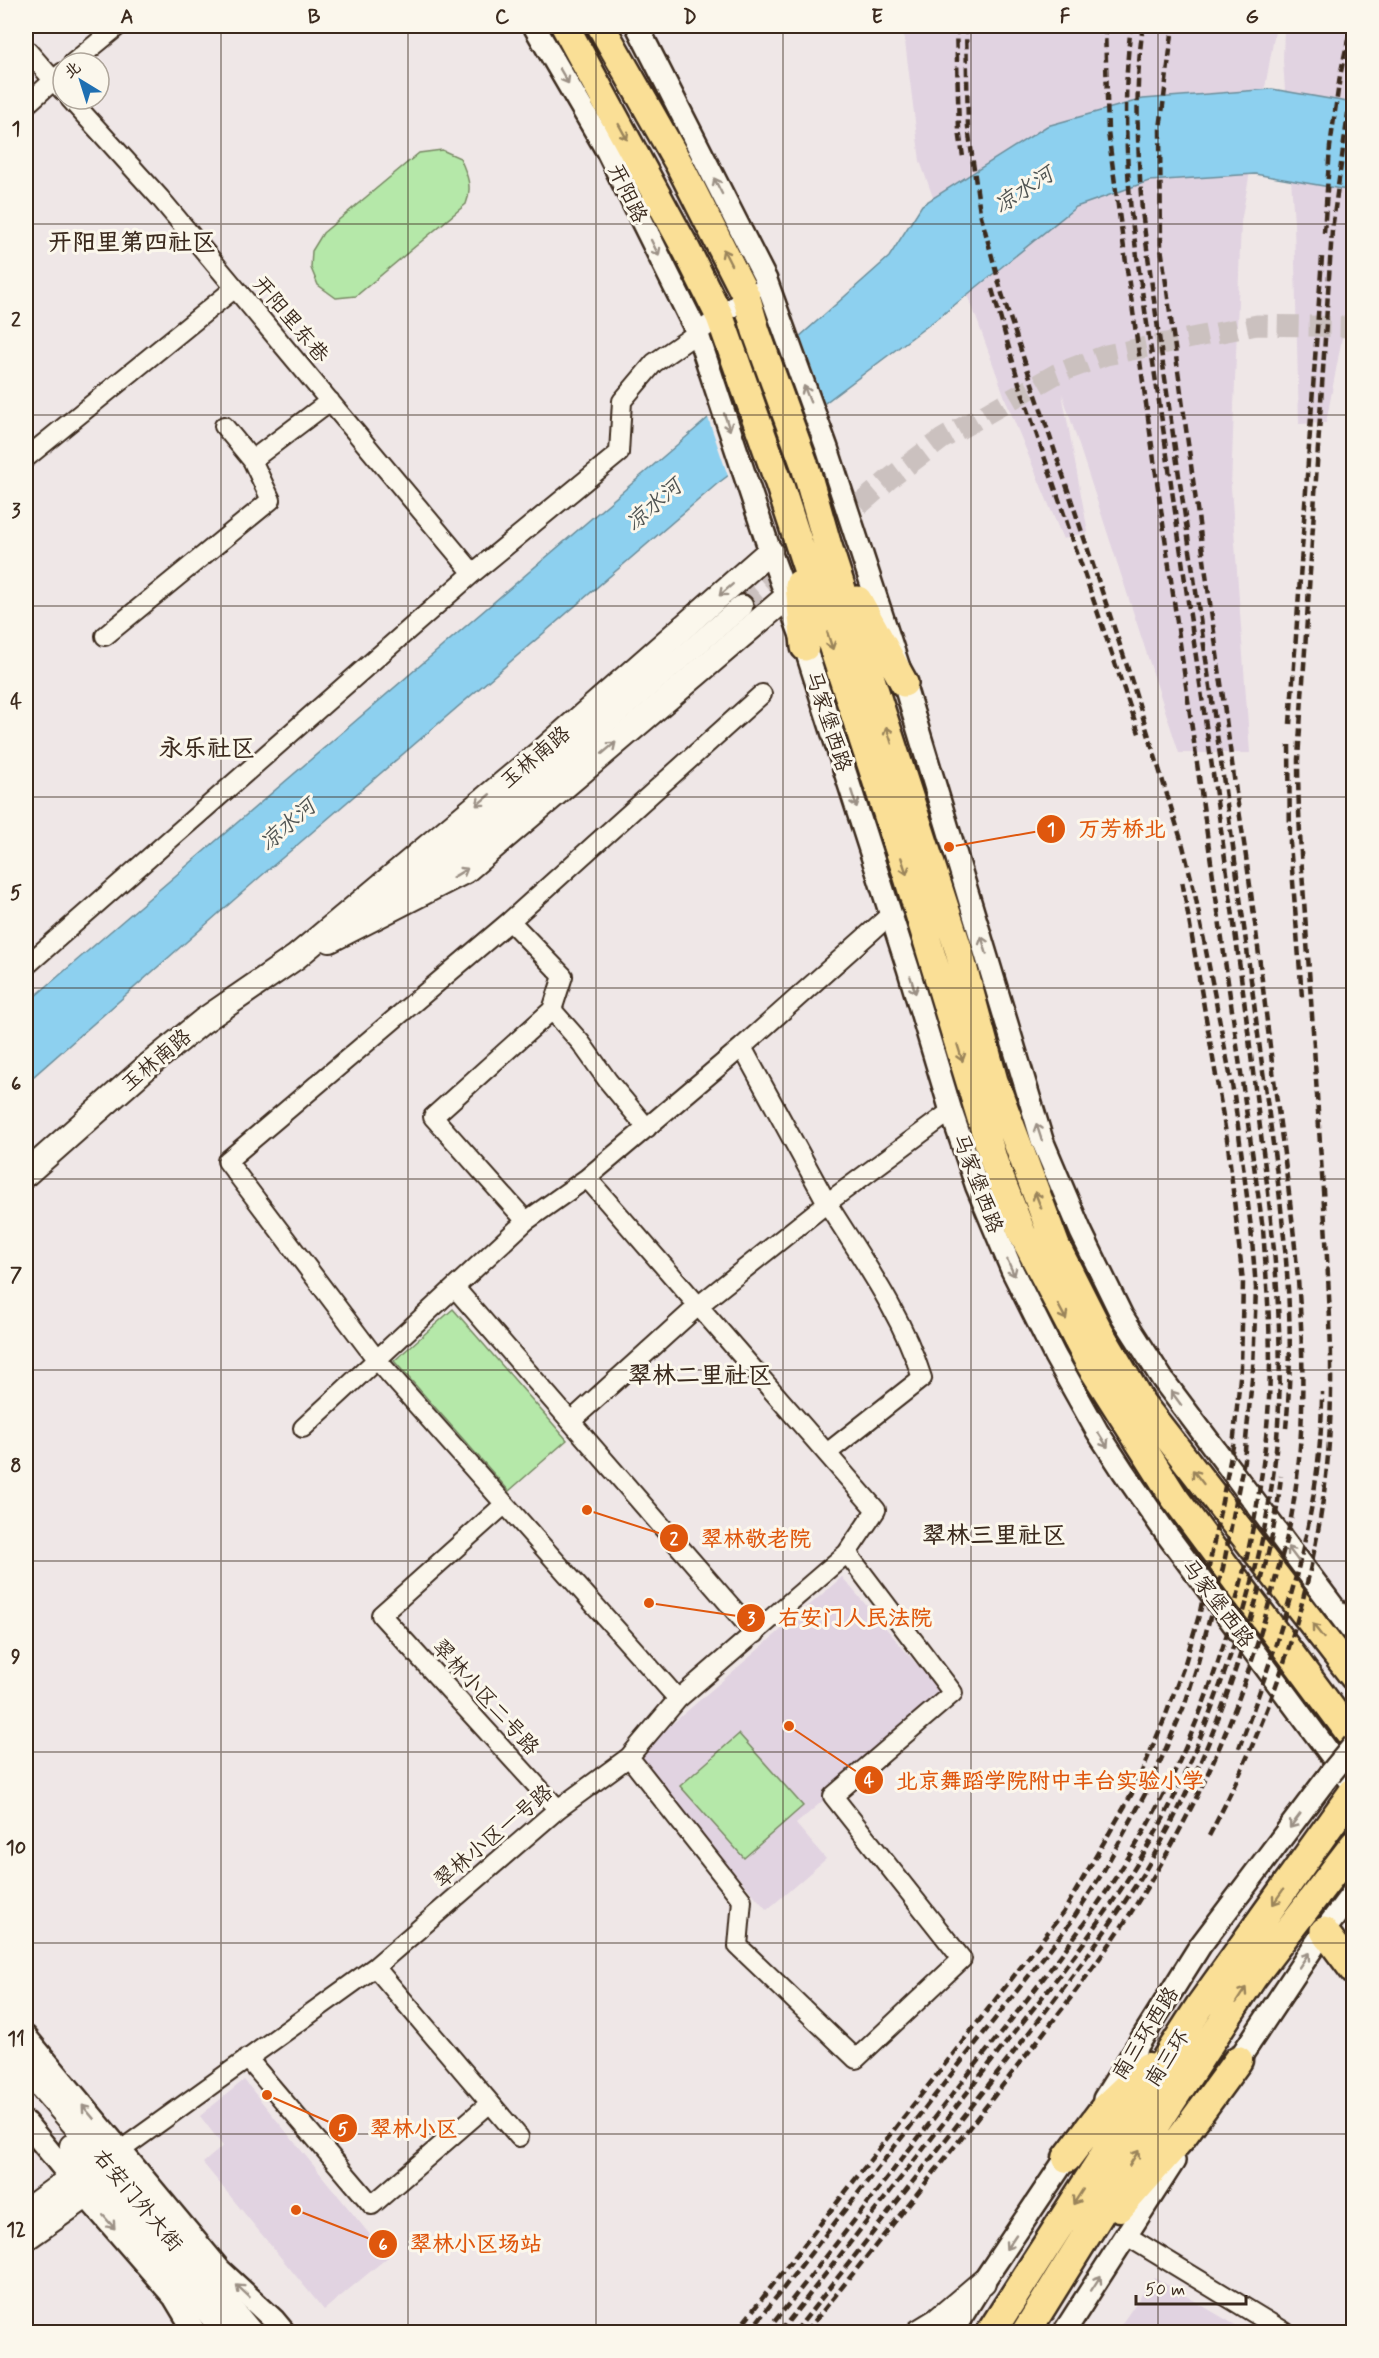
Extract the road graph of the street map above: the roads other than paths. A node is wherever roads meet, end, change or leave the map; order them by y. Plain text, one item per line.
1 (118, 26) edge
2 (534, 26) edge
3 (565, 26) edge
4 (601, 26) edge
5 (637, 26) edge
6 (26, 50) edge
7 (88, 51) edge
8 (51, 74) edge
9 (51, 88) edge
10 (26, 105) edge
11 (81, 111) edge
12 (235, 288) junction
13 (756, 288) junction
14 (720, 317) junction
15 (697, 332) junction
16 (330, 401) junction
17 (224, 426) dead end
18 (26, 458) edge
19 (252, 460) junction
20 (780, 486) joint
21 (755, 505) joint
22 (793, 532) junction
23 (827, 543) junction
24 (770, 551) junction
25 (473, 573) junction
26 (787, 597) junction
27 (742, 606) tunnel mouth
28 (105, 636) dead end
29 (805, 647) junction
30 (904, 683) junction
31 (762, 694) dead end
32 (890, 915) junction
33 (510, 921) junction
34 (296, 957) junction
35 (26, 966) edge
36 (552, 1010) junction
37 (742, 1047) junction
38 (951, 1111) junction
39 (647, 1128) junction
40 (26, 1174) edge
41 (587, 1178) junction
42 (827, 1203) junction
43 (526, 1221) junction
44 (455, 1288) junction
45 (698, 1306) junction
46 (377, 1360) junction
47 (571, 1421) junction
48 (303, 1428) dead end
49 (827, 1453) junction
50 (505, 1504) junction
51 (847, 1553) junction
52 (754, 1634) junction
53 (1353, 1634) edge
54 (1353, 1677) edge
55 (678, 1699) junction
56 (1353, 1739) edge
57 (1353, 1745) edge
58 (628, 1757) junction
59 (1352, 1792) edge
60 (558, 1809) junction
61 (1353, 1845) edge
62 (1353, 1891) edge
63 (1324, 1931) junction
64 (375, 1967) junction
65 (1353, 1971) edge
66 (1200, 2006) junction
67 (26, 2037) edge
68 (247, 2058) junction
69 (1238, 2060) junction
70 (26, 2069) edge
71 (26, 2092) edge
72 (490, 2103) junction
73 (26, 2122) edge
74 (519, 2137) dead end
75 (1067, 2158) junction
76 (97, 2173) junction
77 (26, 2211) edge
78 (1126, 2236) junction
79 (26, 2238) edge
80 (983, 2282) junction
81 (1046, 2300) junction
82 (195, 2332) edge
83 (225, 2332) edge
84 (250, 2332) edge
85 (284, 2332) edge
86 (919, 2332) edge
87 (952, 2332) edge
88 (991, 2332) edge
89 (1026, 2332) edge
90 (1064, 2332) edge
91 (1285, 2332) edge

1 - 7 street
2 -> 15 street, 开阳路
3 -> 14 main road, 开阳路
13 -> 4 main road
13 -> 5 street
6 - 8 street
9 - 10 street
11 - 12 street, 开阳里东巷
12 - 16 street, 开阳里东巷
12 - 18 street
13 - 14 street
13 - 23 main road
30 -> 13 street
14 - 15 street
14 - 20 main road, 开阳路
15 -> 21 street, 开阳路
15 - 25 street
16 - 19 street
16 - 25 street, 开阳里东巷
17 - 19 street
19 - 28 street
20 - 22 main road, 马家堡西路
21 - 24 street, 马家堡西路
22 - 29 main road
22 -> 56 main road, 马家堡西路
23 - 30 main road
54 -> 23 main road
24 - 26 street, 马家堡西路
24 -> 34 main road, 玉林南路
25 - 35 street
26 - 29 street, 马家堡西路
34 -> 26 main road, 玉林南路
27 - 34 street, 玉林南路
29 -> 32 street, 马家堡西路
53 -> 30 street
31 - 33 street
32 - 37 street
32 -> 38 street, 马家堡西路
33 - 36 street
33 - 46 street
34 - 40 main road, 玉林南路
36 - 39 street
36 - 43 street
37 - 39 street
37 - 42 street
38 - 42 street
38 -> 59 street, 马家堡西路
39 - 41 street
41 - 43 street
41 - 45 street
42 - 45 street
42 - 49 street
43 - 44 street
44 - 46 street
44 - 47 street
45 - 47 street
45 - 49 street
46 - 48 street
46 - 50 street
47 - 52 street
49 - 51 street, 翠林小区一号路
50 - 55 street
50 - 60 street, 翠林小区二号路
51 - 52 street, 翠林小区一号路
51 - 58 street
52 - 55 street, 翠林小区一号路
55 - 58 street, 翠林小区一号路
57 -> 75 street, 南三环西路, bridge
58 - 60 street, 翠林小区一号路
59 -> 66 highway, 南三环
60 - 64 street, 翠林小区一号路
81 -> 61 highway, 南三环
62 - 63 street
63 - 65 main road
69 -> 63 street
64 - 68 street, 翠林小区一号路
64 - 72 street
66 - 75 highway
66 -> 88 highway, 南三环
76 -> 67 street
68 - 72 street
68 - 76 street, 翠林小区一号路
69 - 78 street
69 - 81 highway
70 - 76 main road, 右安门外大街
71 - 76 main road, 右安门外大街
72 - 74 street
73 - 76 street
75 -> 80 street, 南三环西路
76 - 77 main road
76 - 79 main road
76 -> 82 street
76 - 83 main road, 右安门外大街
76 - 84 main road, 右安门外大街
85 -> 76 street
90 -> 78 street
78 - 91 street
80 - 86 main road
80 - 87 street, 南三环西路
81 - 89 highway, 南三环

